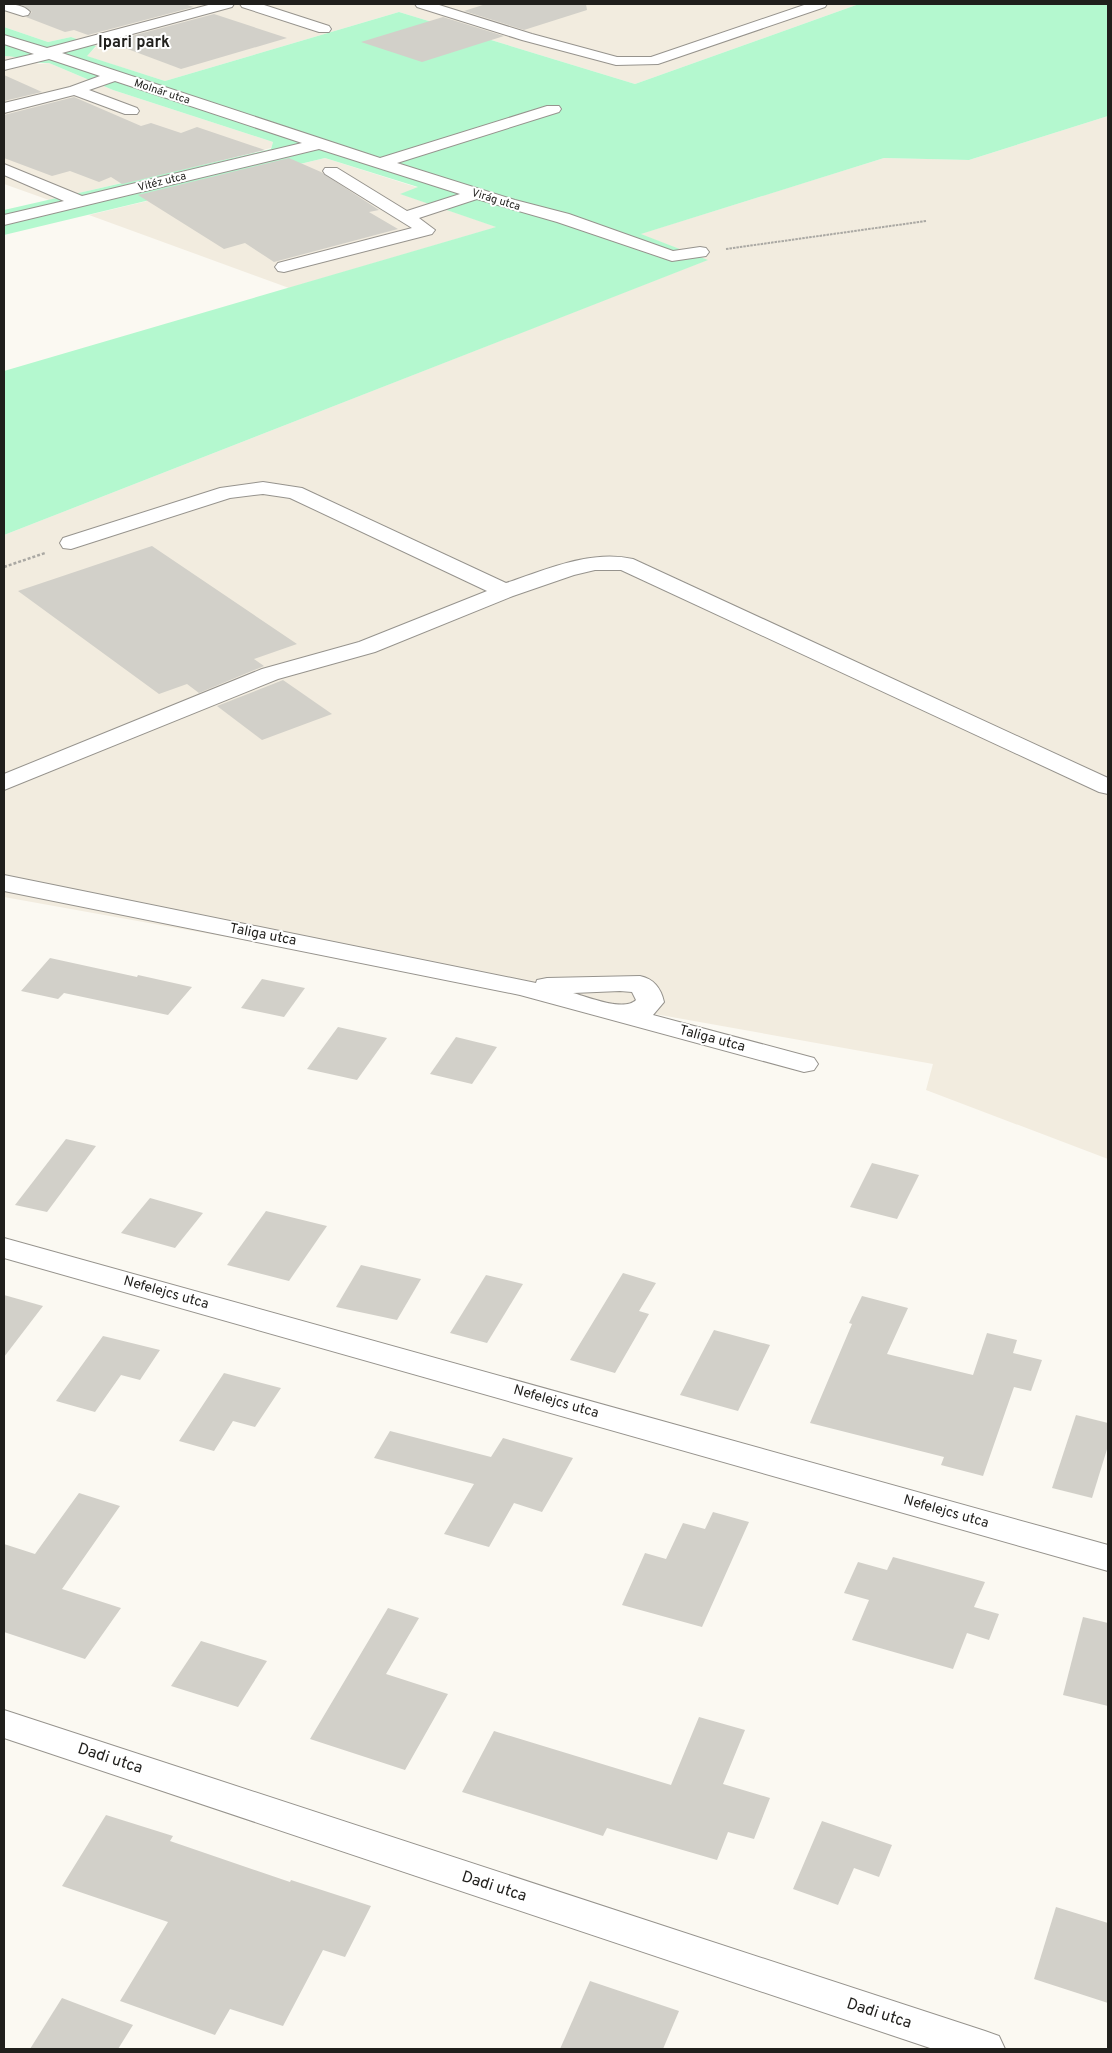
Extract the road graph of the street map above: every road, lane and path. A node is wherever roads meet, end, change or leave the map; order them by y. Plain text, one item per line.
1 (227, 4) edge
2 (248, 4) edge
3 (422, 4) edge
4 (820, 4) edge
5 (4, 5) edge
6 (23, 12) dead end
7 (324, 29) dead end
8 (4, 39) edge
9 (48, 54) junction
10 (10, 65) edge
11 (115, 76) junction
12 (49, 78) dead end
13 (75, 90) junction
14 (515, 107) dead end
15 (4, 108) edge
16 (553, 109) dead end
17 (131, 111) dead end
18 (536, 114) junction
19 (320, 144) junction
20 (380, 163) junction
21 (4, 169) edge
22 (330, 171) dead end
23 (145, 174) dead end
24 (59, 192) junction
25 (477, 194) junction
26 (81, 202) junction
27 (405, 217) junction
28 (4, 220) edge
29 (926, 221) dead end
30 (700, 252) joint
31 (284, 266) dead end
32 (71, 544) joint
33 (4, 567) edge
34 (505, 592) junction
35 (4, 783) edge
36 (1108, 787) edge
37 (4, 883) edge
38 (523, 988) junction
39 (619, 1014) junction
40 (804, 1064) dead end
41 (4, 1248) edge
42 (1108, 1558) edge
43 (4, 1724) edge
44 (985, 2049) edge

1 - 9 street
2 - 7 street
3 - 4 street
5 - 6 street
8 - 9 street, Molnár utca
9 - 10 street
9 - 11 street, Molnár utca
10 - 12 street
11 - 13 street
11 - 19 street, Molnár utca
13 - 15 street
13 - 17 street
14 - 18 street
16 - 18 street
18 - 20 street
19 - 20 street, Virág utca
19 - 26 street, Vitéz utca
20 - 25 street, Virág utca
21 - 24 street
22 - 27 street
23 - 24 street
24 - 26 street
25 - 27 street
25 - 30 street, Virág utca
26 - 28 street, Vitéz utca
27 - 31 street
29 - 30 path
32 - 33 path
32 - 34 street
34 - 35 street
34 - 36 street
37 - 38 street, Taliga utca
38 - 39 street, Taliga utca
38 - 39 street, Taliga utca
39 - 40 street, Taliga utca
41 - 42 street, Nefelejcs utca
43 - 44 street, Dadi utca

